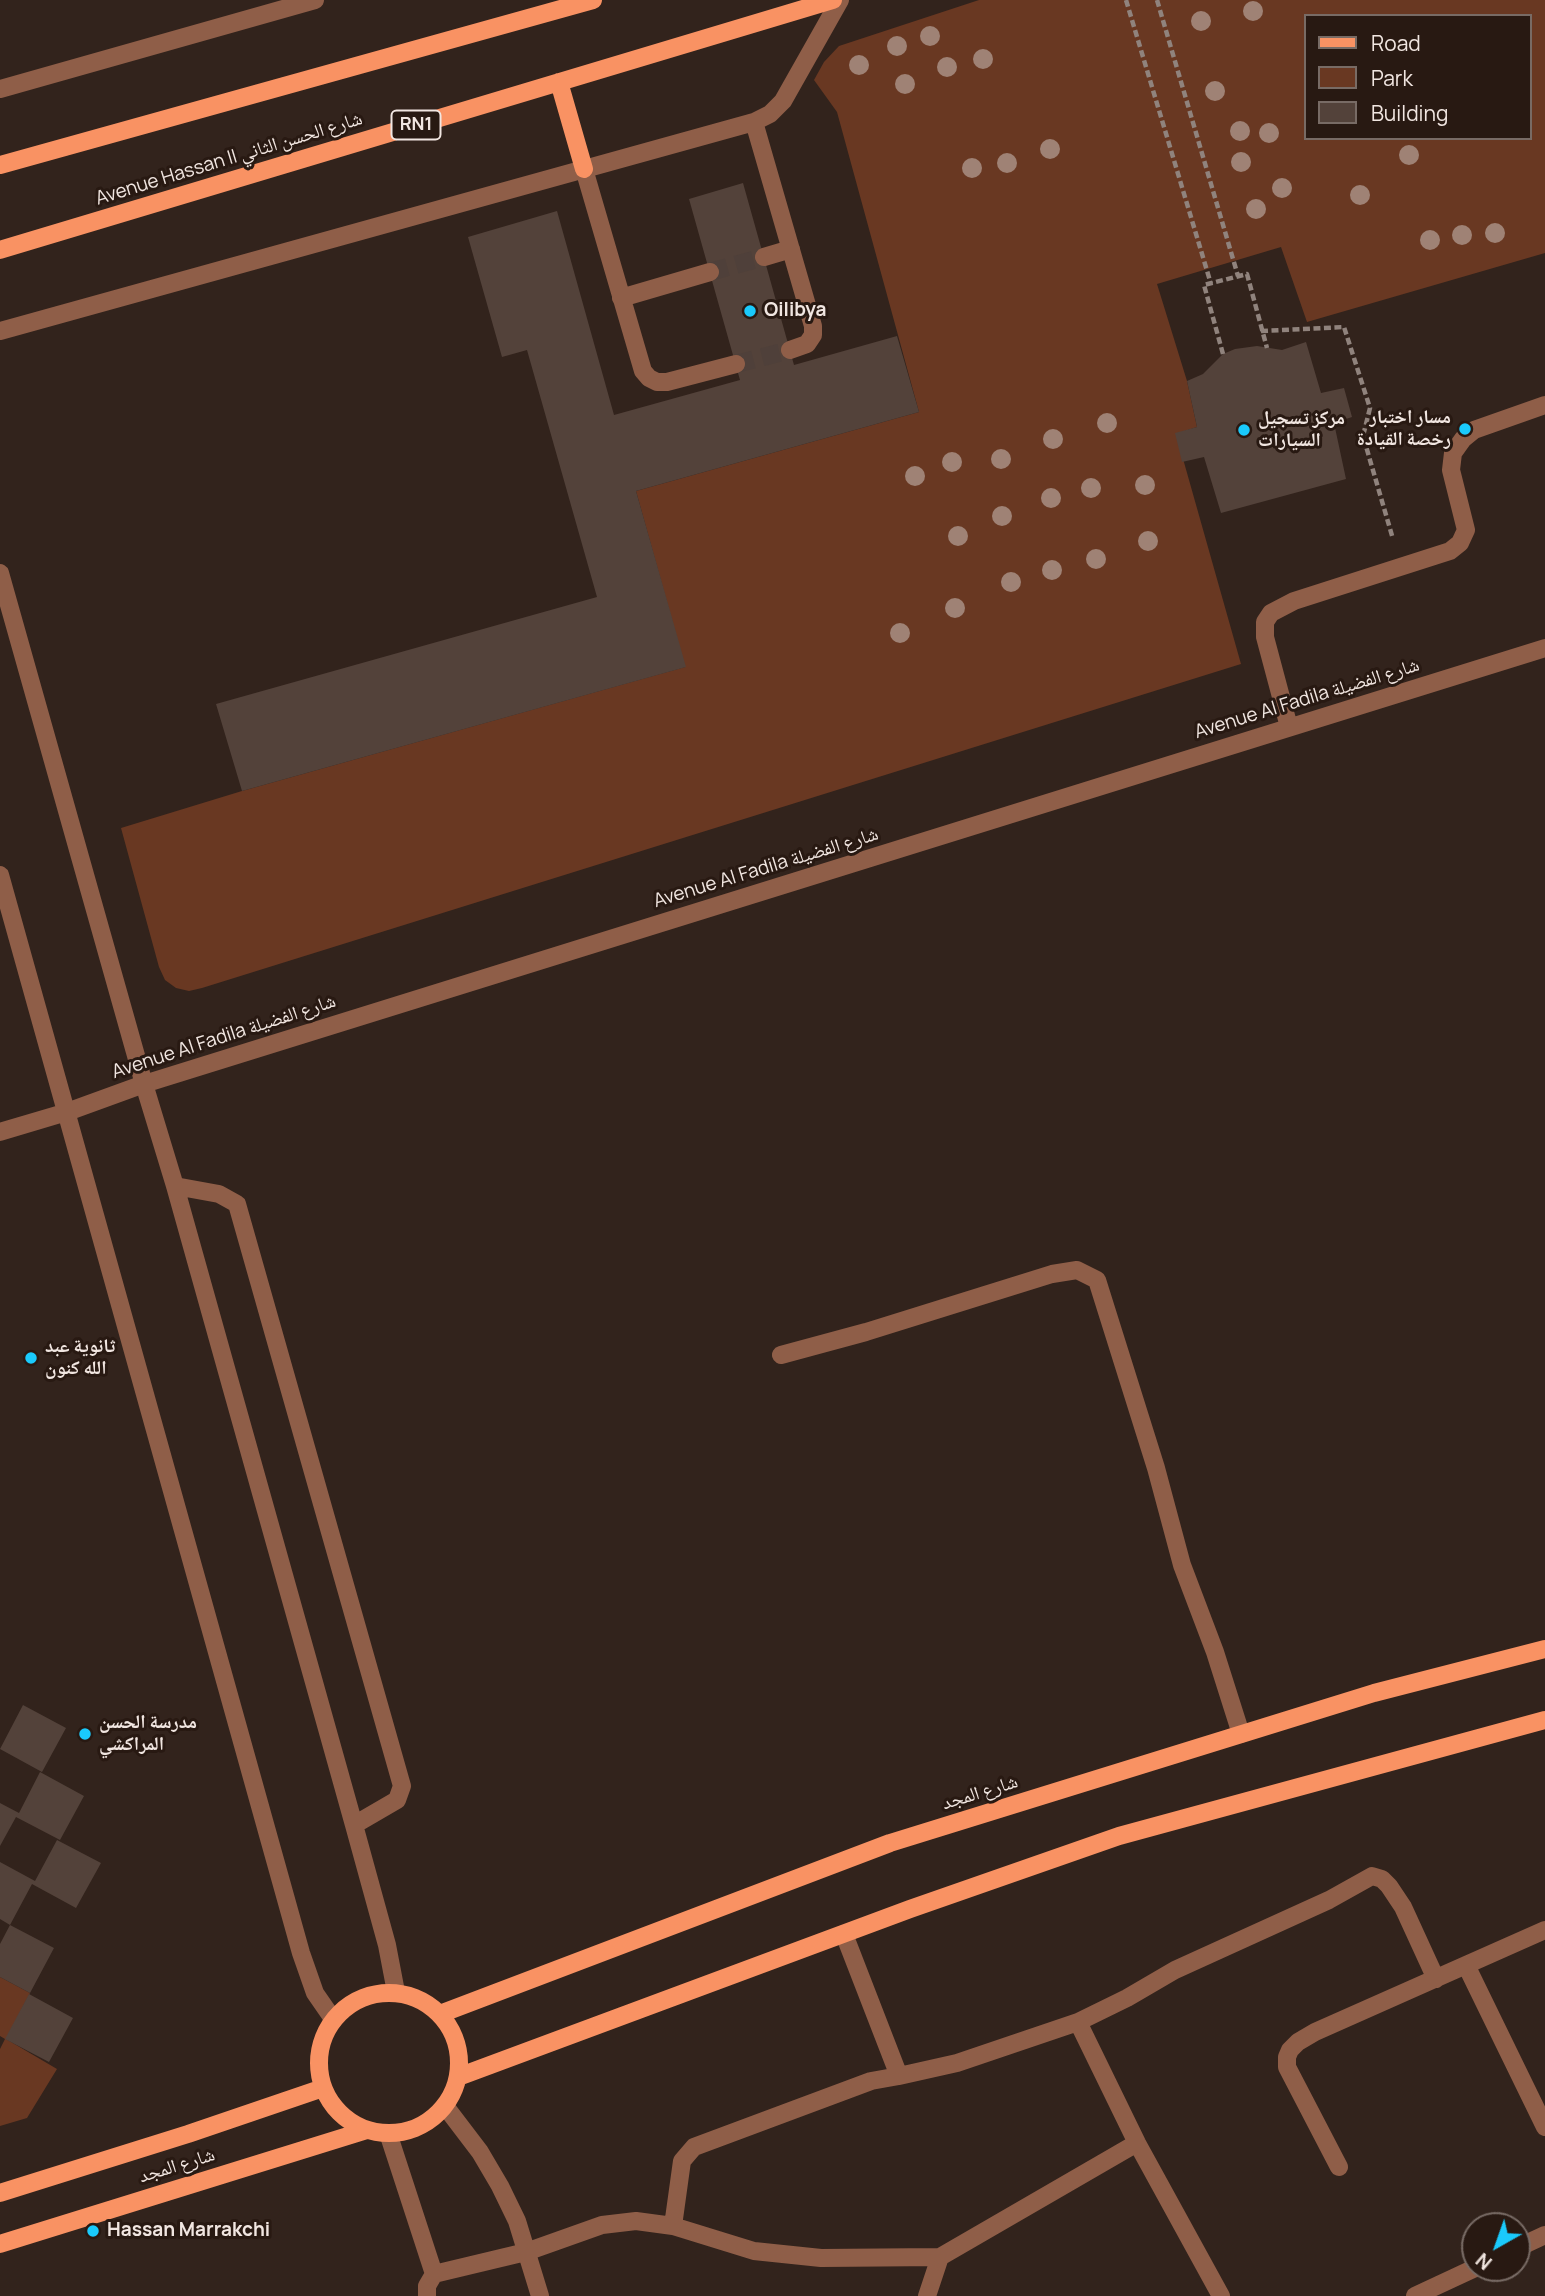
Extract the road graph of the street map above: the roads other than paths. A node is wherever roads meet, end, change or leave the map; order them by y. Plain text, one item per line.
1 (315, 0) edge
2 (593, 0) edge
3 (833, 0) edge
4 (840, 0) edge
5 (559, 82) junction
6 (0, 89) edge
7 (754, 122) junction
8 (0, 165) edge
9 (584, 169) junction
10 (791, 249) junction
11 (0, 250) edge
12 (764, 257) tunnel mouth
13 (710, 272) tunnel mouth
14 (621, 298) junction
15 (0, 331) edge
16 (790, 350) tunnel mouth
17 (736, 364) tunnel mouth
18 (1545, 405) edge
19 (0, 573) edge
20 (1545, 648) edge
21 (1289, 727) junction
22 (0, 875) edge
23 (144, 1084) junction
24 (67, 1112) junction
25 (0, 1132) edge
26 (175, 1186) junction
27 (781, 1355) dead end
28 (1545, 1649) edge
29 (1545, 1720) edge
30 (1241, 1734) junction
31 (354, 1825) junction
32 (1545, 1930) edge
33 (844, 1934) junction
34 (1465, 1965) junction
35 (1436, 1979) junction
36 (396, 1992) junction
37 (440, 2014) junction
38 (333, 2019) junction
39 (1078, 2022) junction
40 (899, 2076) junction
41 (458, 2077) junction
42 (323, 2088) junction
43 (445, 2106) junction
44 (1545, 2127) edge
45 (367, 2130) junction
46 (388, 2133) junction
47 (1137, 2143) junction
48 (1339, 2166) dead end
49 (0, 2193) edge
50 (674, 2226) junction
51 (0, 2244) edge
52 (526, 2252) junction
53 (940, 2258) junction
54 (434, 2274) junction
55 (1461, 2275) edge
56 (427, 2296) edge
57 (540, 2296) edge
58 (927, 2296) edge
59 (1222, 2296) edge
60 (1415, 2296) edge

1 - 6 street
2 - 8 main road
3 - 5 main road, Avenue Hassan II شارع الحسن الثاني / RN1
4 - 7 street
5 - 9 main road
5 - 11 main road, Avenue Hassan II شارع الحسن الثاني / RN1
7 - 9 street
7 - 10 street
9 - 14 street
9 - 15 street
10 - 12 street
10 - 16 street
13 - 14 street
14 - 17 street
18 - 21 street
19 - 23 street
20 - 21 street, Avenue Al Fadila شارع الفضيلة
21 - 23 street, Avenue Al Fadila شارع الفضيلة
22 - 24 street
23 - 24 street, Avenue Al Fadila شارع الفضيلة
23 - 26 street
24 - 25 street, Avenue Al Fadila شارع الفضيلة
24 - 38 street
26 - 31 street
26 - 31 street
27 - 30 street
28 - 30 main road, شارع المجد
29 - 33 main road
30 - 37 main road, شارع المجد
31 - 36 street
32 - 34 street
33 - 40 street
33 - 41 main road
34 - 35 street
34 - 44 street
35 - 39 street
35 - 48 street
36 - 37 main road
36 - 38 main road
37 - 41 main road
38 - 42 main road
39 - 40 street
39 - 47 street
40 - 50 street
41 - 43 main road
42 - 45 main road
42 - 49 main road, شارع المجد
43 - 46 main road
43 - 52 street
45 - 46 main road
45 - 51 main road, شارع المجد
46 - 54 street
47 - 53 street
47 - 59 street
50 - 52 street
50 - 53 street
52 - 54 street
52 - 57 street
53 - 58 street
54 - 56 street
55 - 60 street

